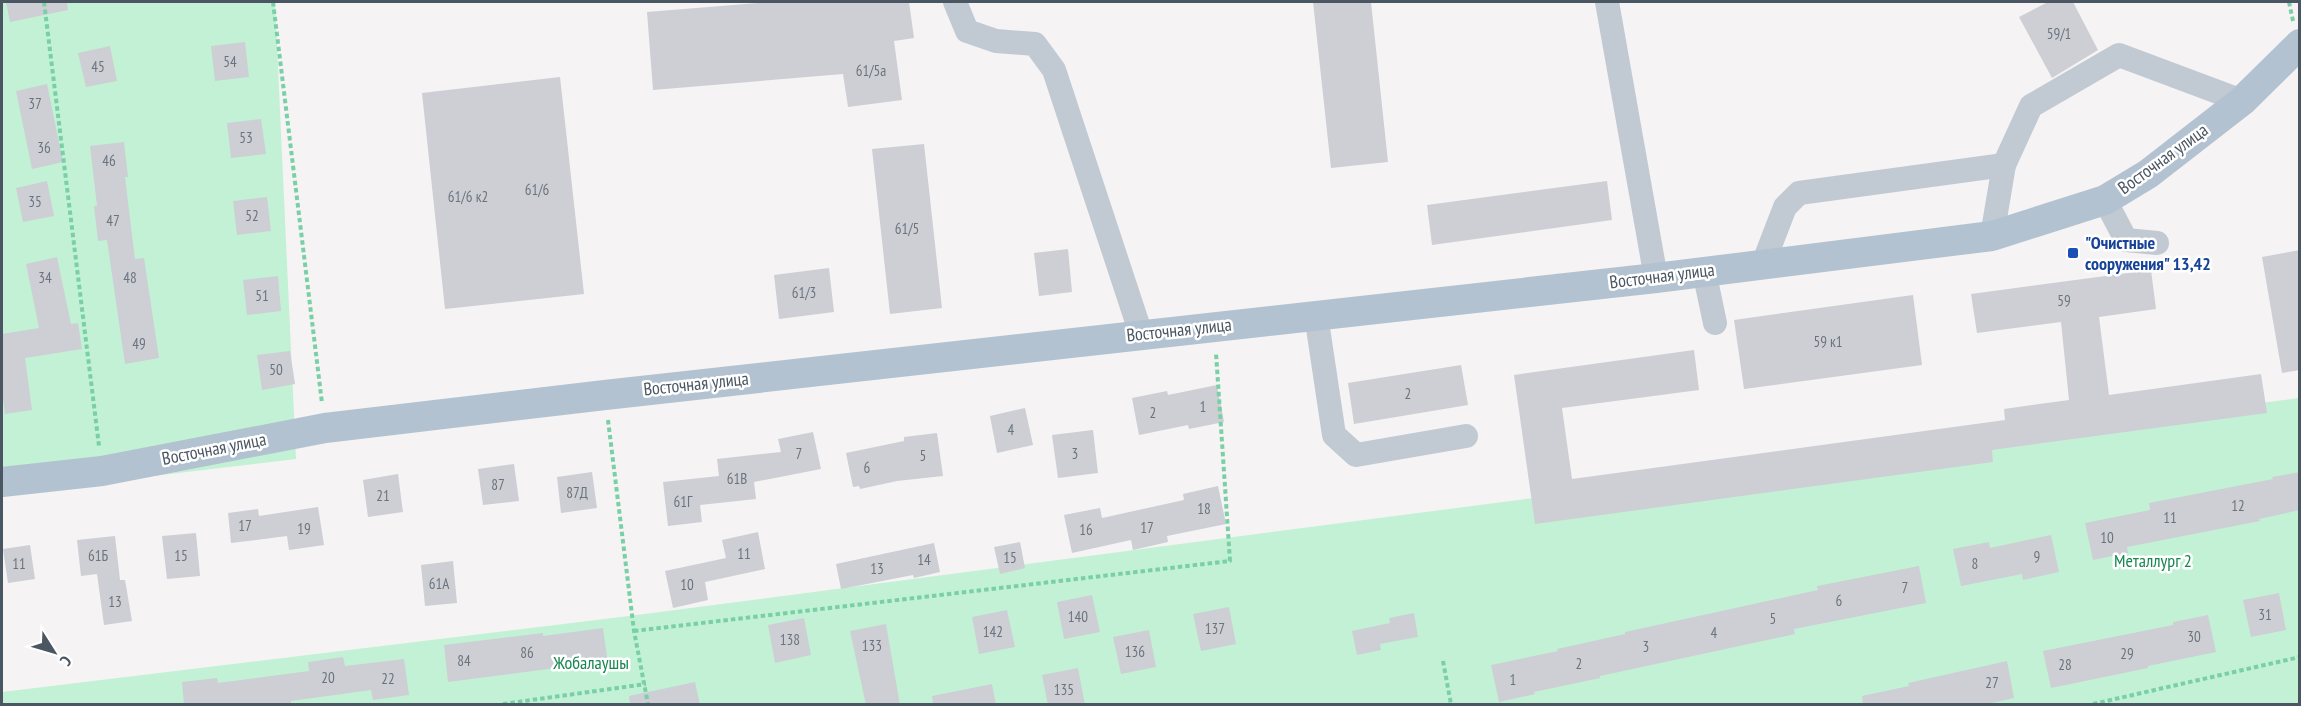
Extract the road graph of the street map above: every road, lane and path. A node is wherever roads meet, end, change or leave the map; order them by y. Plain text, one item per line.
1 (44, 2) edge
2 (273, 2) edge
3 (956, 2) edge
4 (1607, 2) edge
5 (2300, 44) edge
6 (2242, 101) junction
7 (2004, 165) junction
8 (2105, 200) junction
9 (1992, 236) junction
10 (2157, 243) dead end
11 (1763, 264) junction
12 (1704, 271) junction
13 (1656, 278) junction
14 (1316, 315) junction
15 (1715, 323) dead end
16 (1214, 326) junction
17 (1141, 334) junction
18 (605, 395) junction
19 (325, 428) junction
20 (1466, 436) dead end
21 (102, 471) junction
22 (2, 482) edge
23 (634, 631) junction
24 (2300, 657) edge
25 (1443, 661) dead end
26 (646, 684) junction
27 (503, 705) edge
28 (648, 705) edge
29 (1451, 705) edge
30 (2093, 705) edge

1 - 21 path
2 - 19 path
3 - 17 lane
4 - 13 lane
5 - 6 main road, Восточная улица
6 - 7 lane
6 - 8 main road, Восточная улица
7 - 9 lane
7 - 11 lane
8 - 9 main road, Восточная улица
8 - 10 lane
9 - 11 main road, Восточная улица
11 - 12 main road, Восточная улица
12 - 13 main road, Восточная улица
12 - 15 lane
13 - 14 main road, Восточная улица
14 - 16 main road, Восточная улица
14 - 20 lane
16 - 17 main road, Восточная улица
16 - 23 path
17 - 18 main road, Восточная улица
18 - 19 main road, Восточная улица
18 - 23 path
19 - 21 main road, Восточная улица
21 - 22 main road, Восточная улица
23 - 26 path
24 - 30 path
25 - 29 path
26 - 27 path
26 - 28 path

